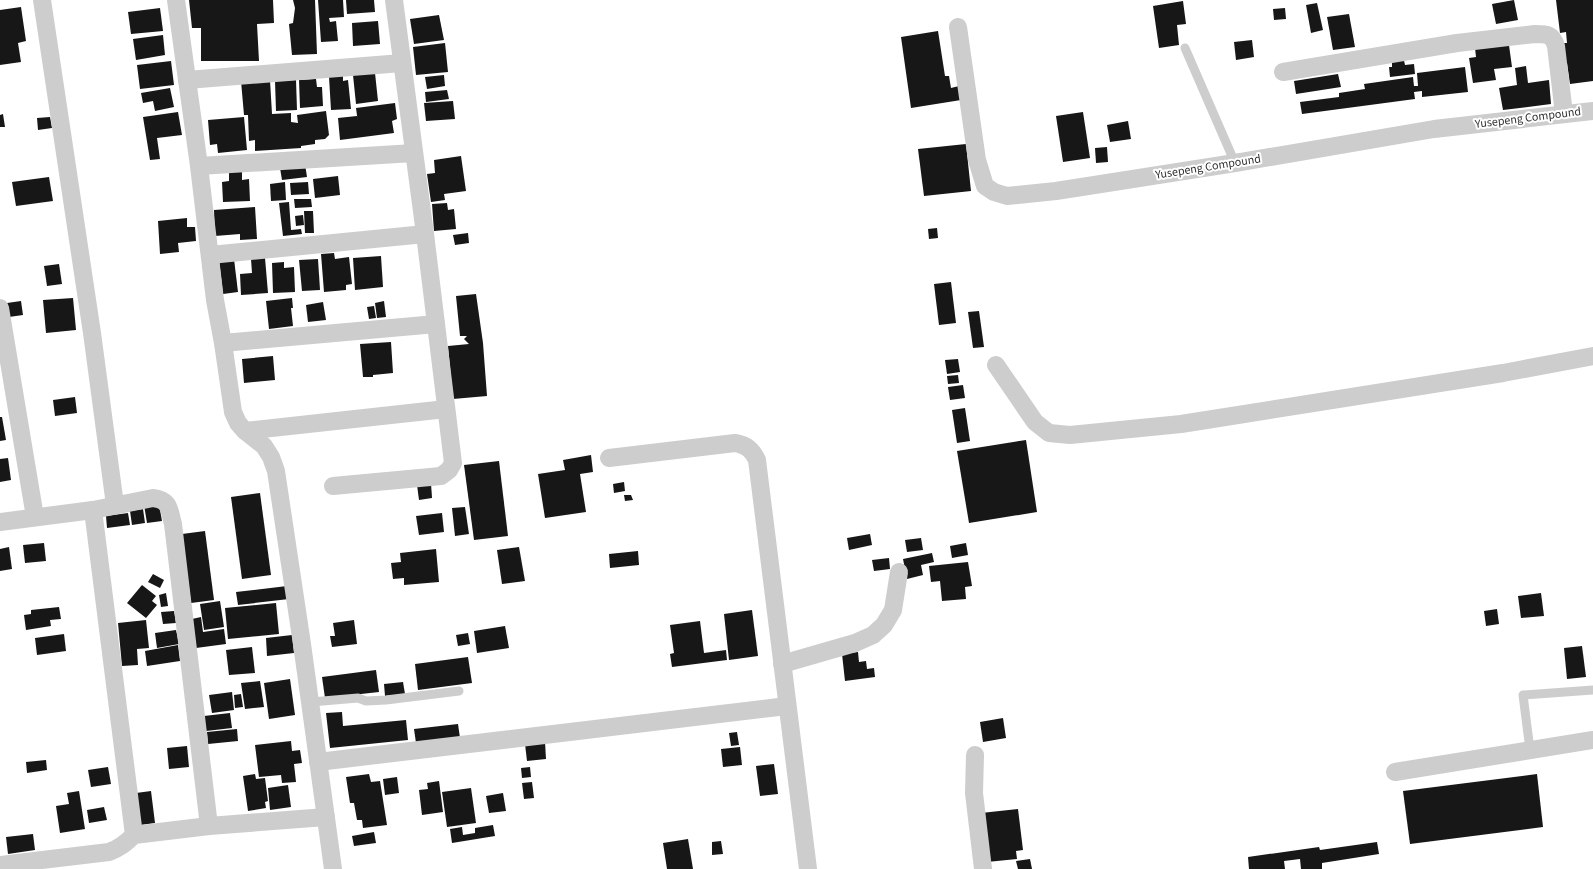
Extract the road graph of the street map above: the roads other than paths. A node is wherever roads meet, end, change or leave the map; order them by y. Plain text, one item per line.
1 (42, 0) edge
2 (176, 0) edge
3 (394, 0) edge
4 (958, 27) dead end
5 (1185, 48) dead end
6 (402, 63) junction
7 (1283, 72) dead end
8 (188, 80) junction
9 (1593, 111) edge
10 (1564, 114) junction
11 (414, 153) junction
12 (1235, 163) junction
13 (199, 166) junction
14 (425, 234) junction
15 (210, 255) junction
16 (0, 308) edge
17 (436, 324) junction
18 (223, 343) junction
19 (1593, 356) edge
20 (996, 365) dead end
21 (446, 409) junction
22 (245, 431) junction
23 (609, 458) dead end
24 (333, 486) dead end
25 (115, 504) junction
26 (92, 510) junction
27 (35, 517) junction
28 (0, 522) edge
29 (899, 572) dead end
30 (782, 664) junction
31 (1593, 690) edge
32 (459, 691) dead end
33 (310, 702) junction
34 (787, 706) junction
35 (1593, 740) edge
36 (1530, 750) junction
37 (974, 755) dead end
38 (318, 762) junction
39 (1395, 772) dead end
40 (326, 817) junction
41 (209, 826) junction
42 (134, 834) junction
43 (0, 865) edge
44 (333, 869) edge
45 (808, 869) edge
46 (983, 869) edge

1 - 25 street
2 - 8 street
3 - 6 street
4 - 12 street, Yusepeng Compound
5 - 12 lane
6 - 8 street
6 - 11 street
7 - 10 street
8 - 13 street
9 - 10 street, Yusepeng Compound
10 - 12 street, Yusepeng Compound
11 - 13 street
11 - 14 street
13 - 15 street
14 - 15 street
14 - 17 street
15 - 18 street
16 - 27 street
17 - 18 street
17 - 21 street
18 - 22 street
19 - 20 street
21 - 22 street
21 - 24 street
22 - 33 street
23 - 30 street
25 - 26 street
25 - 41 street
26 - 27 street
26 - 42 street
27 - 28 street
29 - 30 street
30 - 34 street
31 - 36 lane
32 - 33 lane
33 - 38 street
34 - 38 street
34 - 45 street
35 - 36 street
36 - 39 street
37 - 46 street
38 - 40 street
40 - 41 street
40 - 44 street
41 - 42 street
42 - 43 street

